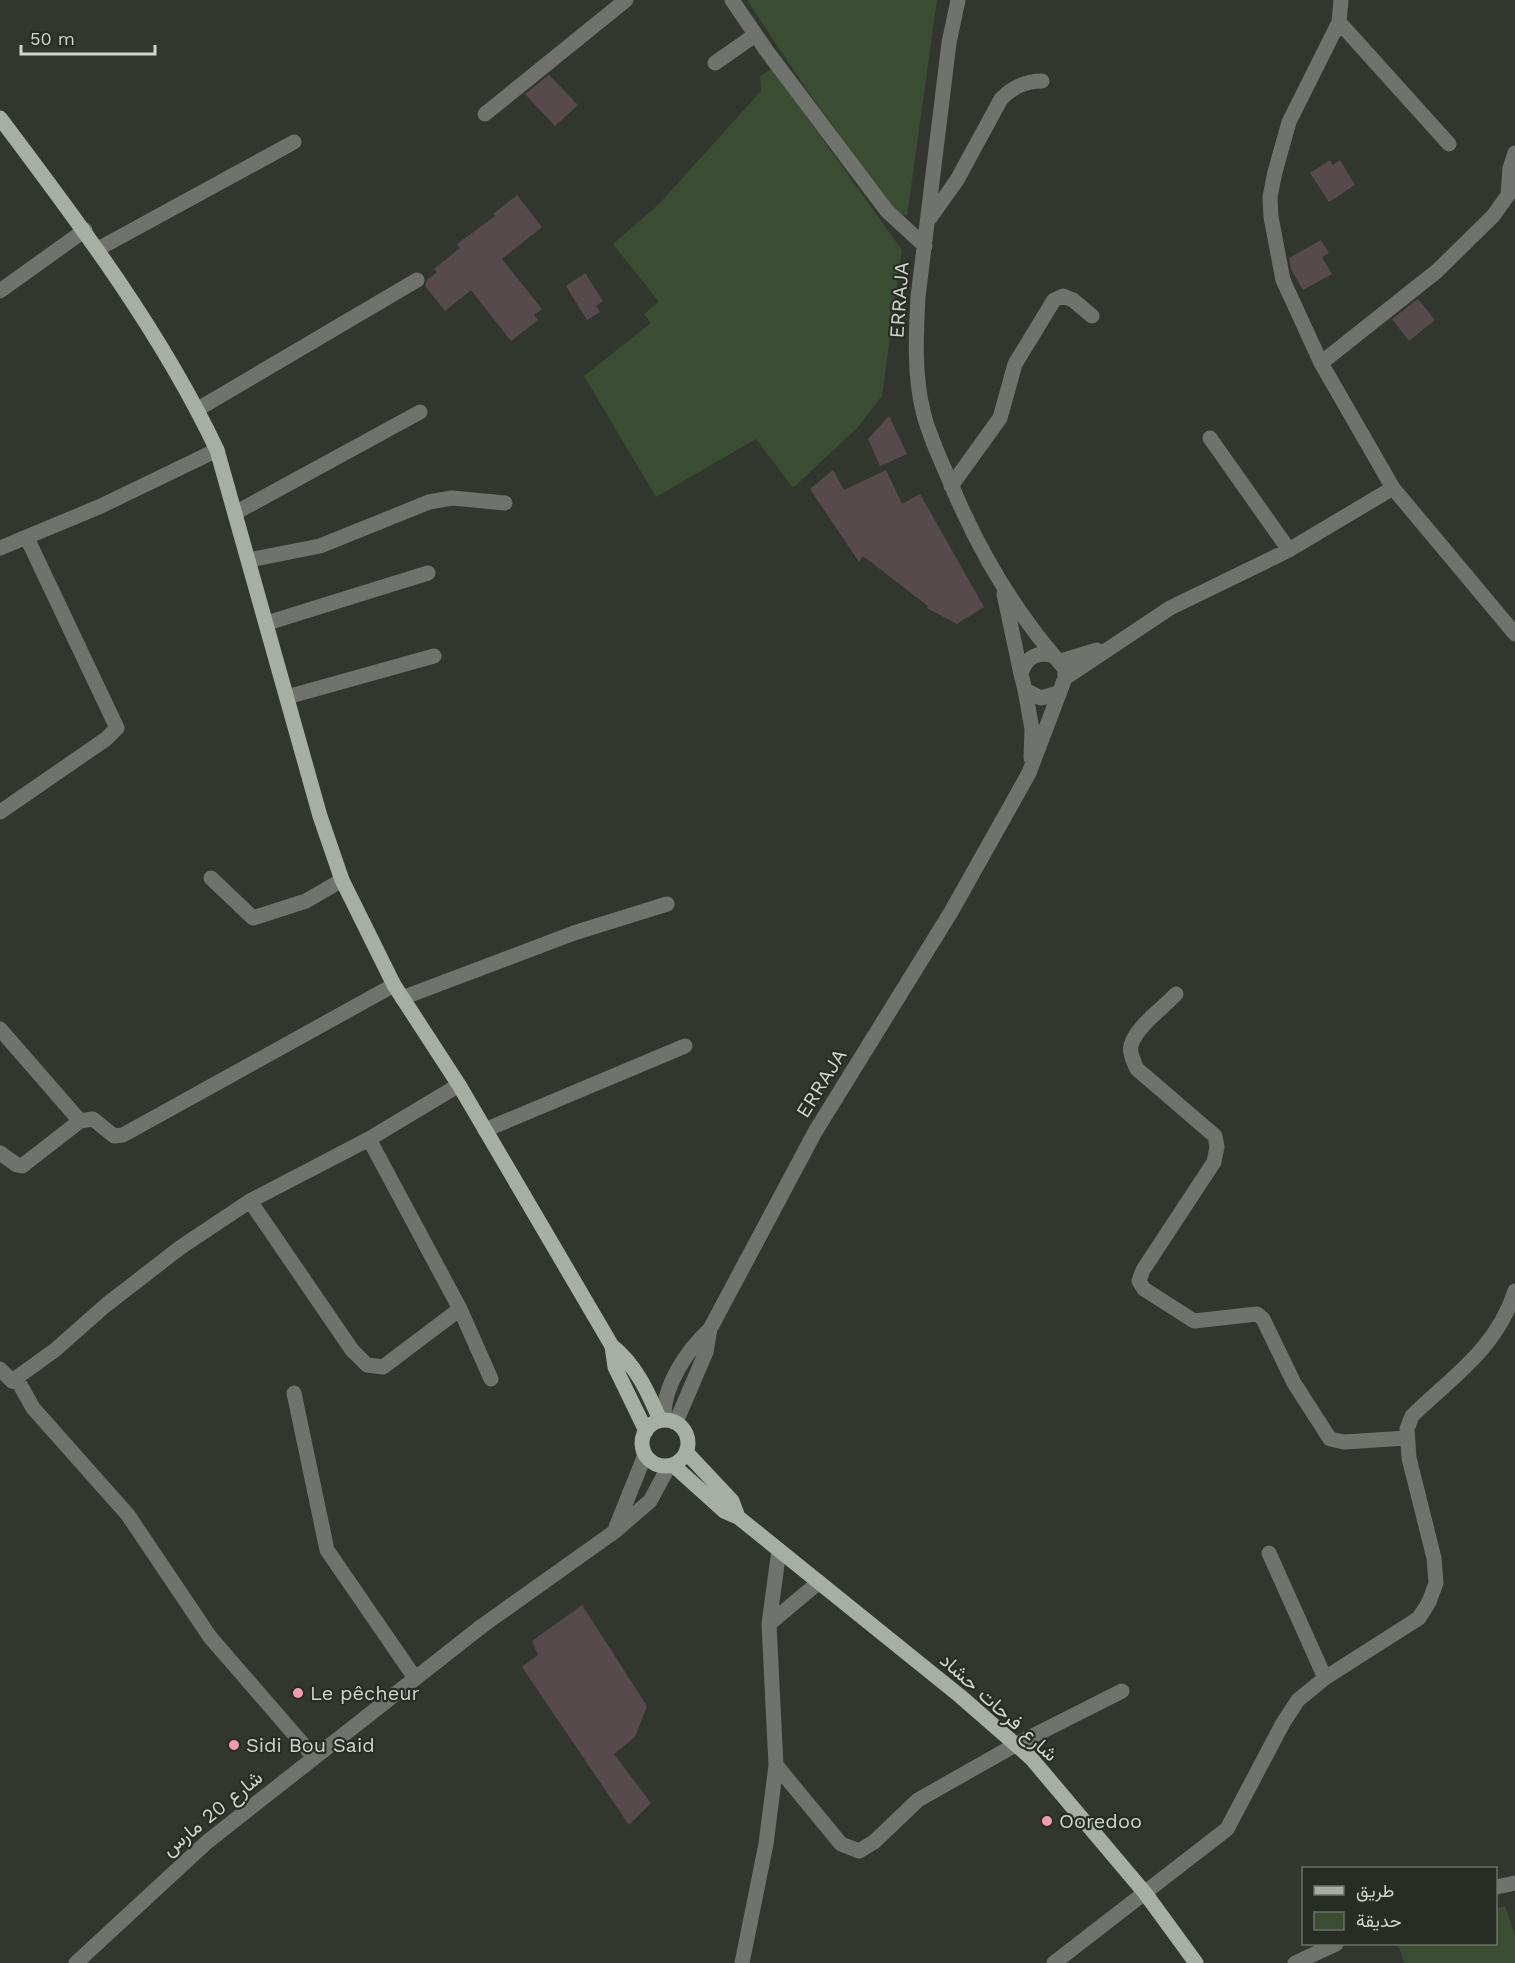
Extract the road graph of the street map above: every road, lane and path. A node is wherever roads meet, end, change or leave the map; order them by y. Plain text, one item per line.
1 (626, 0) edge
2 (732, 0) edge
3 (958, 0) edge
4 (1341, 0) edge
5 (1339, 22) junction
6 (755, 35) junction
7 (715, 63) dead end
8 (1042, 81) dead end
9 (485, 114) dead end
10 (0, 118) edge
11 (294, 142) dead end
12 (1449, 144) dead end
13 (1515, 153) edge
14 (930, 218) junction
15 (85, 230) junction
16 (925, 246) junction
17 (98, 249) junction
18 (417, 280) dead end
19 (0, 291) edge
20 (1092, 316) dead end
21 (1321, 363) junction
22 (198, 410) junction
23 (420, 412) dead end
24 (1210, 438) dead end
25 (217, 450) junction
26 (951, 486) junction
27 (1393, 488) junction
28 (506, 503) dead end
29 (235, 513) junction
30 (27, 538) junction
31 (0, 548) edge
32 (1289, 549) junction
33 (249, 560) junction
34 (428, 573) dead end
35 (1002, 588) junction
36 (267, 623) junction
37 (1515, 634) edge
38 (1109, 646) junction
39 (434, 656) dead end
40 (1057, 659) junction
41 (1022, 674) junction
42 (1065, 678) junction
43 (1025, 690) junction
44 (1058, 693) junction
45 (287, 698) junction
46 (1029, 773) junction
47 (0, 813) edge
48 (211, 878) dead end
49 (342, 880) junction
50 (667, 904) dead end
51 (398, 991) junction
52 (1176, 994) dead end
53 (0, 1029) edge
54 (685, 1046) dead end
55 (459, 1085) junction
56 (80, 1121) junction
57 (485, 1130) junction
58 (369, 1139) junction
59 (0, 1153) edge
60 (250, 1201) junction
61 (1515, 1291) edge
62 (460, 1309) junction
63 (612, 1346) junction
64 (0, 1369) edge
65 (491, 1378) dead end
66 (12, 1381) junction
67 (294, 1393) dead end
68 (667, 1421) junction
69 (645, 1431) junction
70 (1407, 1438) junction
71 (686, 1452) junction
72 (645, 1455) junction
73 (671, 1465) junction
74 (738, 1517) junction
75 (614, 1532) junction
76 (779, 1550) junction
77 (1269, 1553) dead end
78 (819, 1582) junction
79 (769, 1624) junction
80 (1325, 1677) junction
81 (415, 1678) junction
82 (1122, 1691) dead end
83 (1015, 1745) junction
84 (314, 1756) junction
85 (776, 1765) junction
86 (1515, 1883) edge
87 (1497, 1887) edge
88 (1145, 1893) junction
89 (1334, 1945) edge
90 (77, 1963) edge
91 (742, 1963) edge
92 (1054, 1963) edge
93 (1196, 1963) edge
94 (1295, 1963) edge

1 - 9 street
2 - 6 street
3 - 14 street, ERRAJA
4 - 5 street
5 - 12 street
5 - 21 street
6 - 7 street
6 - 16 street
8 - 14 street
10 - 15 main road
11 - 17 street
13 - 21 street
14 - 16 street, ERRAJA
15 - 17 main road
15 - 19 street
16 - 26 street, ERRAJA
17 - 22 main road
18 - 22 street
20 - 26 street
21 - 27 street
22 - 25 main road
23 - 29 street
24 - 32 street
25 - 29 main road
25 - 30 street
26 - 35 street, ERRAJA
27 - 32 street
27 - 37 street
28 - 33 street
29 - 33 main road
30 - 31 street
30 - 47 street
32 - 38 street
33 - 36 main road
34 - 36 street
35 - 40 street
35 - 41 street
36 - 45 main road
38 - 40 street
38 - 42 street
39 - 45 street
40 - 41 street
40 - 42 street
41 - 43 street
42 - 44 street
43 - 44 street
43 - 46 street
44 - 46 street, ERRAJA
45 - 49 main road
46 - 68 street, ERRAJA
48 - 49 street
49 - 51 main road
50 - 51 street
51 - 55 main road
51 - 56 street
52 - 70 street
53 - 56 street
54 - 57 street
55 - 57 main road
55 - 58 street
56 - 59 street
57 - 63 main road
58 - 60 street
58 - 62 street
60 - 62 street
60 - 66 street
61 - 70 street
62 - 65 street
63 - 68 main road
63 - 69 main road
64 - 66 street
66 - 84 street
67 - 81 street
68 - 69 main road
68 - 71 main road
69 - 72 main road
70 - 80 street
71 - 73 main road
71 - 74 main road, شارع فرحات حشاد
72 - 73 main road
72 - 75 street
73 - 74 main road, شارع فرحات حشاد
73 - 75 street, شارع 20 مارس
74 - 76 main road, شارع فرحات حشاد
75 - 81 street, شارع 20 مارس
76 - 78 main road, شارع فرحات حشاد
76 - 79 street
77 - 80 street
78 - 79 street
78 - 83 main road, شارع فرحات حشاد
79 - 85 street
80 - 88 street
81 - 84 street, شارع 20 مارس
82 - 83 street
83 - 85 street
83 - 88 main road, شارع فرحات حشاد
84 - 90 street, شارع 20 مارس
85 - 91 street
86 - 87 street
88 - 92 street
88 - 93 main road, شارع فرحات حشاد
89 - 94 street

